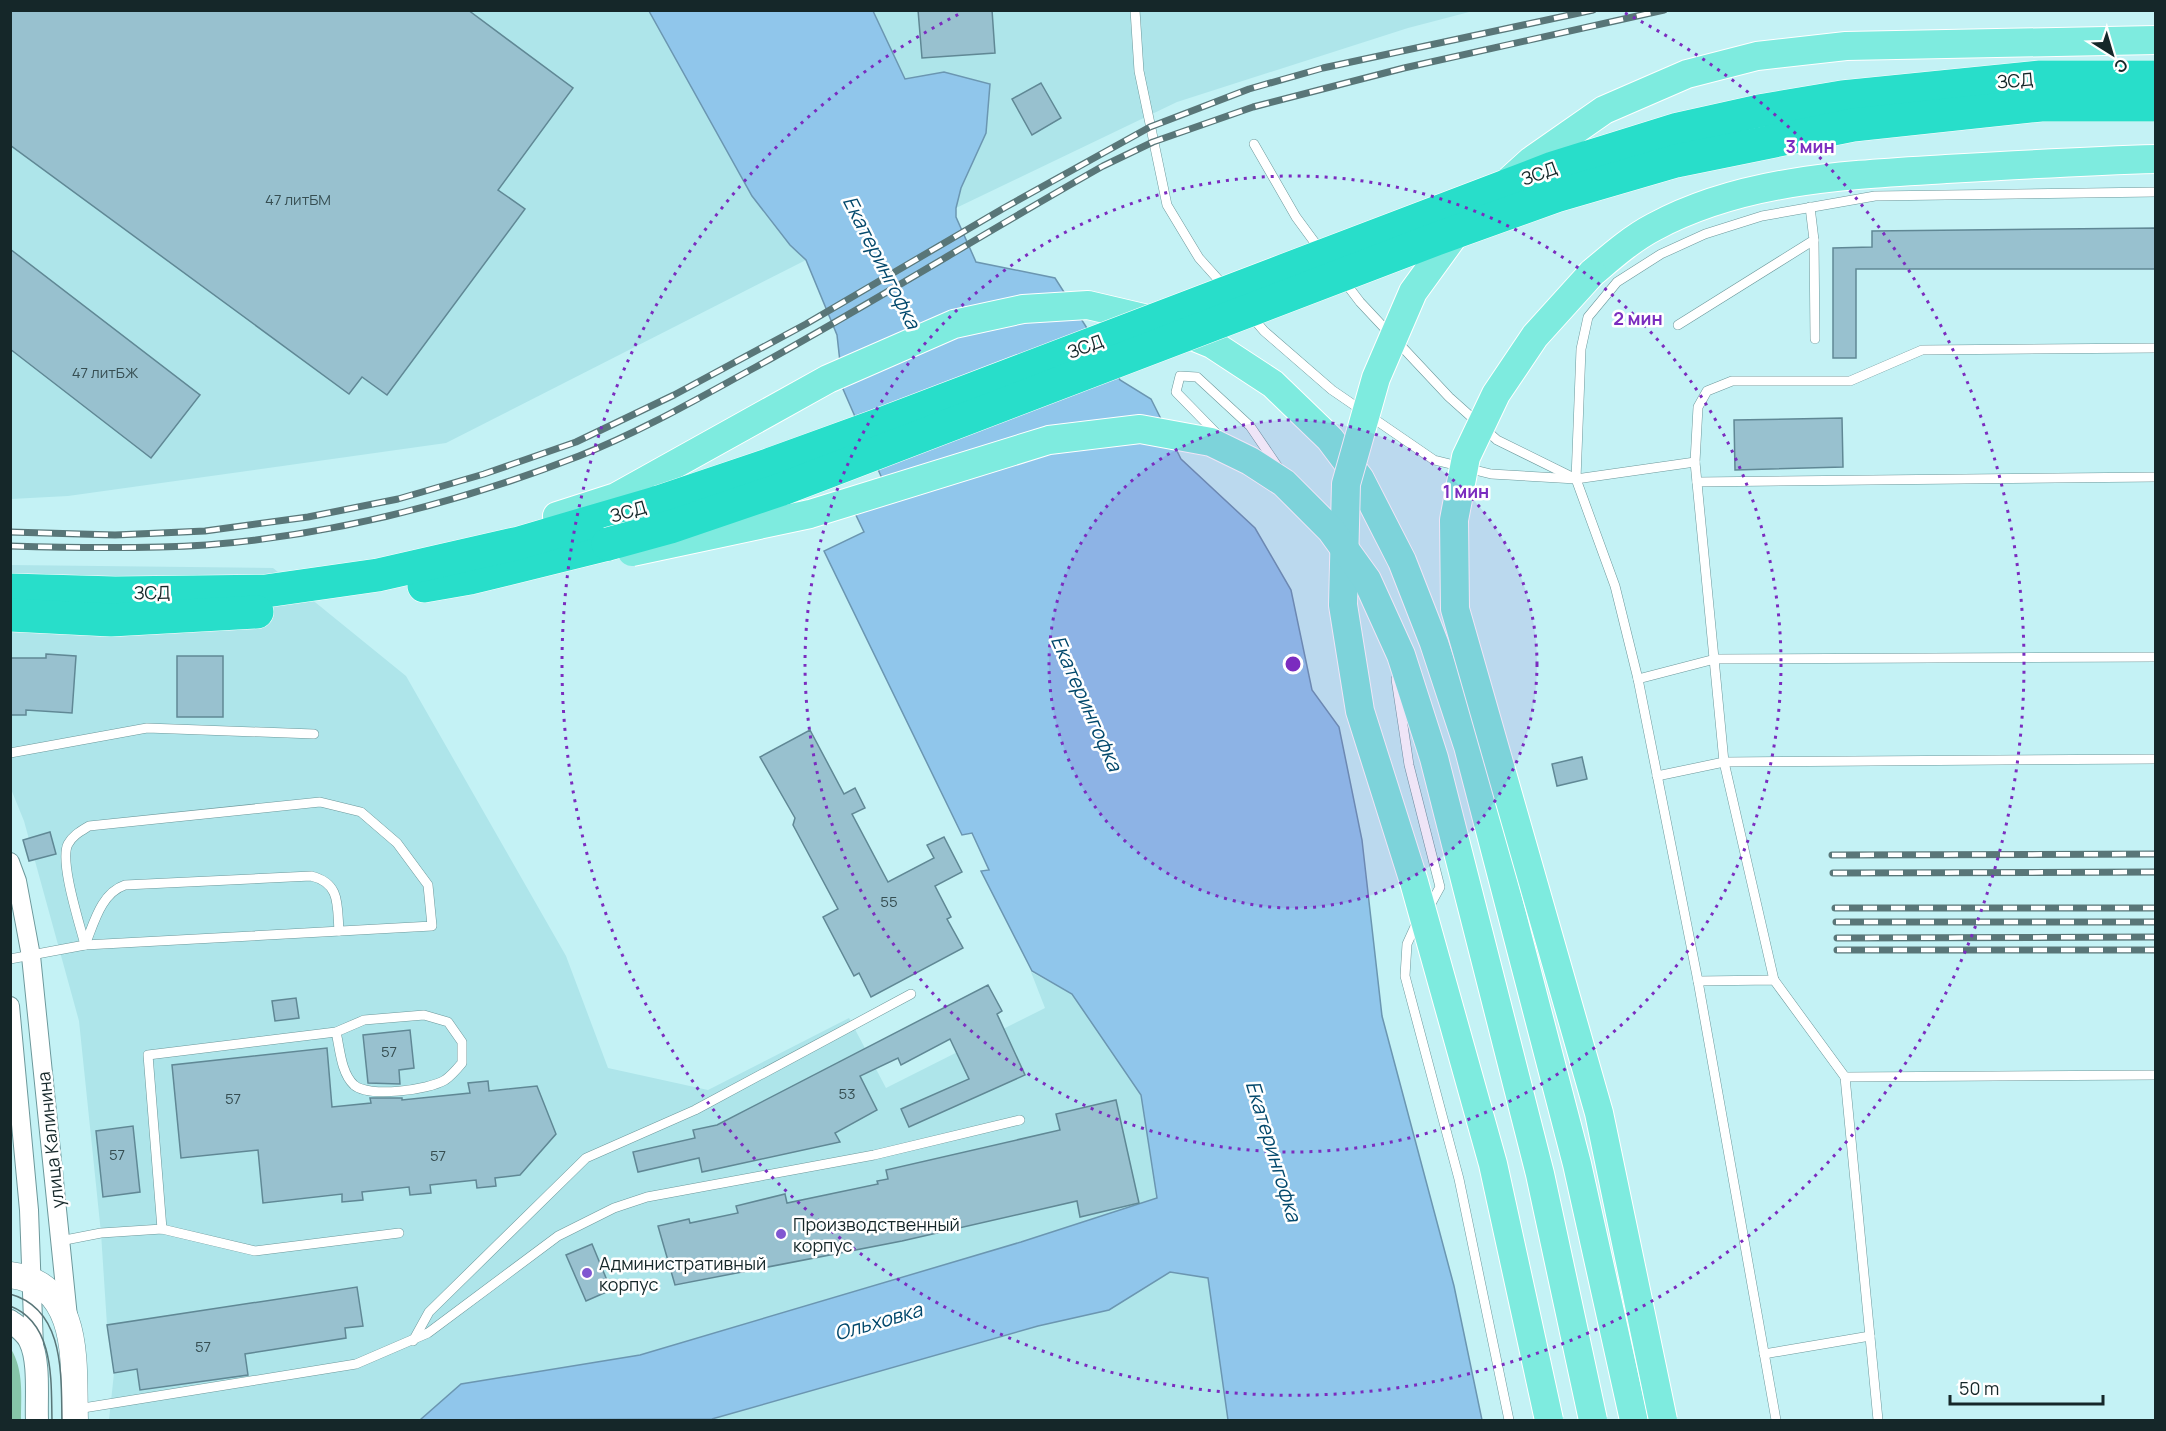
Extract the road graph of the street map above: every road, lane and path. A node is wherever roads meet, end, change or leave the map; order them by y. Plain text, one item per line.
1 (1135, 10) edge
2 (2156, 40) edge
3 (2156, 77) edge
4 (2156, 104) edge
5 (1254, 144) dead end
6 (2156, 159) edge
7 (1718, 163) dead end
8 (1627, 186) dead end
9 (2156, 192) edge
10 (1810, 207) junction
11 (1479, 224) dead end
12 (1814, 240) junction
13 (1235, 299) dead end
14 (1243, 307) dead end
15 (1678, 325) dead end
16 (1815, 339) dead end
17 (2156, 348) edge
18 (1695, 462) junction
19 (2156, 477) edge
20 (1576, 479) junction
21 (1697, 482) junction
22 (1313, 521) junction
23 (378, 575) junction
24 (470, 578) junction
25 (1355, 586) dead end
26 (10, 590) edge
27 (10, 615) edge
28 (1376, 624) dead end
29 (2156, 657) edge
30 (1715, 659) junction
31 (1638, 679) junction
32 (315, 734) dead end
33 (10, 753) edge
34 (2156, 759) edge
35 (1724, 762) junction
36 (1658, 776) junction
37 (10, 862) edge
38 (339, 931) junction
39 (85, 945) junction
40 (31, 956) junction
41 (10, 959) edge
42 (1774, 980) junction
43 (1698, 981) junction
44 (911, 994) dead end
45 (10, 1006) edge
46 (336, 1032) junction
47 (2156, 1075) edge
48 (1845, 1077) junction
49 (1020, 1120) dead end
50 (162, 1229) junction
51 (399, 1233) dead end
52 (60, 1241) junction
53 (62, 1260) junction
54 (21, 1277) edge
55 (43, 1302) junction
56 (14, 1322) edge
57 (69, 1324) junction
58 (1870, 1336) junction
59 (413, 1341) junction
60 (34, 1353) junction
61 (1764, 1354) junction
62 (75, 1415) edge
63 (37, 1420) edge
64 (1509, 1420) edge
65 (1549, 1420) edge
66 (1593, 1420) edge
67 (1634, 1420) edge
68 (1663, 1420) edge
69 (1776, 1420) edge
70 (1878, 1420) edge

1 - 13 lane
2 - 65 main road, bridge
3 - 23 highway, ЗСД, bridge
4 - 7 lane
4 - 24 highway, ЗСД, bridge
5 - 20 lane
6 - 68 main road, bridge
8 - 11 lane
9 - 10 lane
10 - 12 lane
10 - 20 lane
12 - 15 lane
12 - 16 lane
14 - 20 lane
17 - 18 lane
18 - 20 lane
18 - 21 lane
19 - 21 lane
20 - 31 lane
21 - 30 lane
22 - 22 lane
22 - 25 lane
23 - 26 highway, ЗСД
23 - 67 main road, bridge
24 - 27 highway, ЗСД
24 - 66 main road, bridge
28 - 64 lane
29 - 30 lane
30 - 31 lane
30 - 35 lane
31 - 36 lane
32 - 33 lane
34 - 35 lane
35 - 36 lane
35 - 42 lane
36 - 43 lane
37 - 40 street, улица Калинина
38 - 39 lane
38 - 39 lane
38 - 39 lane
39 - 40 lane
40 - 41 lane
40 - 52 street, улица Калинина
42 - 43 lane
42 - 48 lane
43 - 61 lane
44 - 59 lane
45 - 54 street, улица Калинина
46 - 46 lane
46 - 50 lane
47 - 48 lane
48 - 58 lane
49 - 59 lane
50 - 51 lane
50 - 52 lane
52 - 53 street, улица Калинина
53 - 55 street
53 - 57 street, улица Калинина
54 - 55 main road
55 - 56 street
55 - 57 main road
55 - 60 street
56 - 60 street
57 - 62 main road, улица Калинина
58 - 61 lane
58 - 70 lane
59 - 62 lane
60 - 63 street
61 - 69 lane

